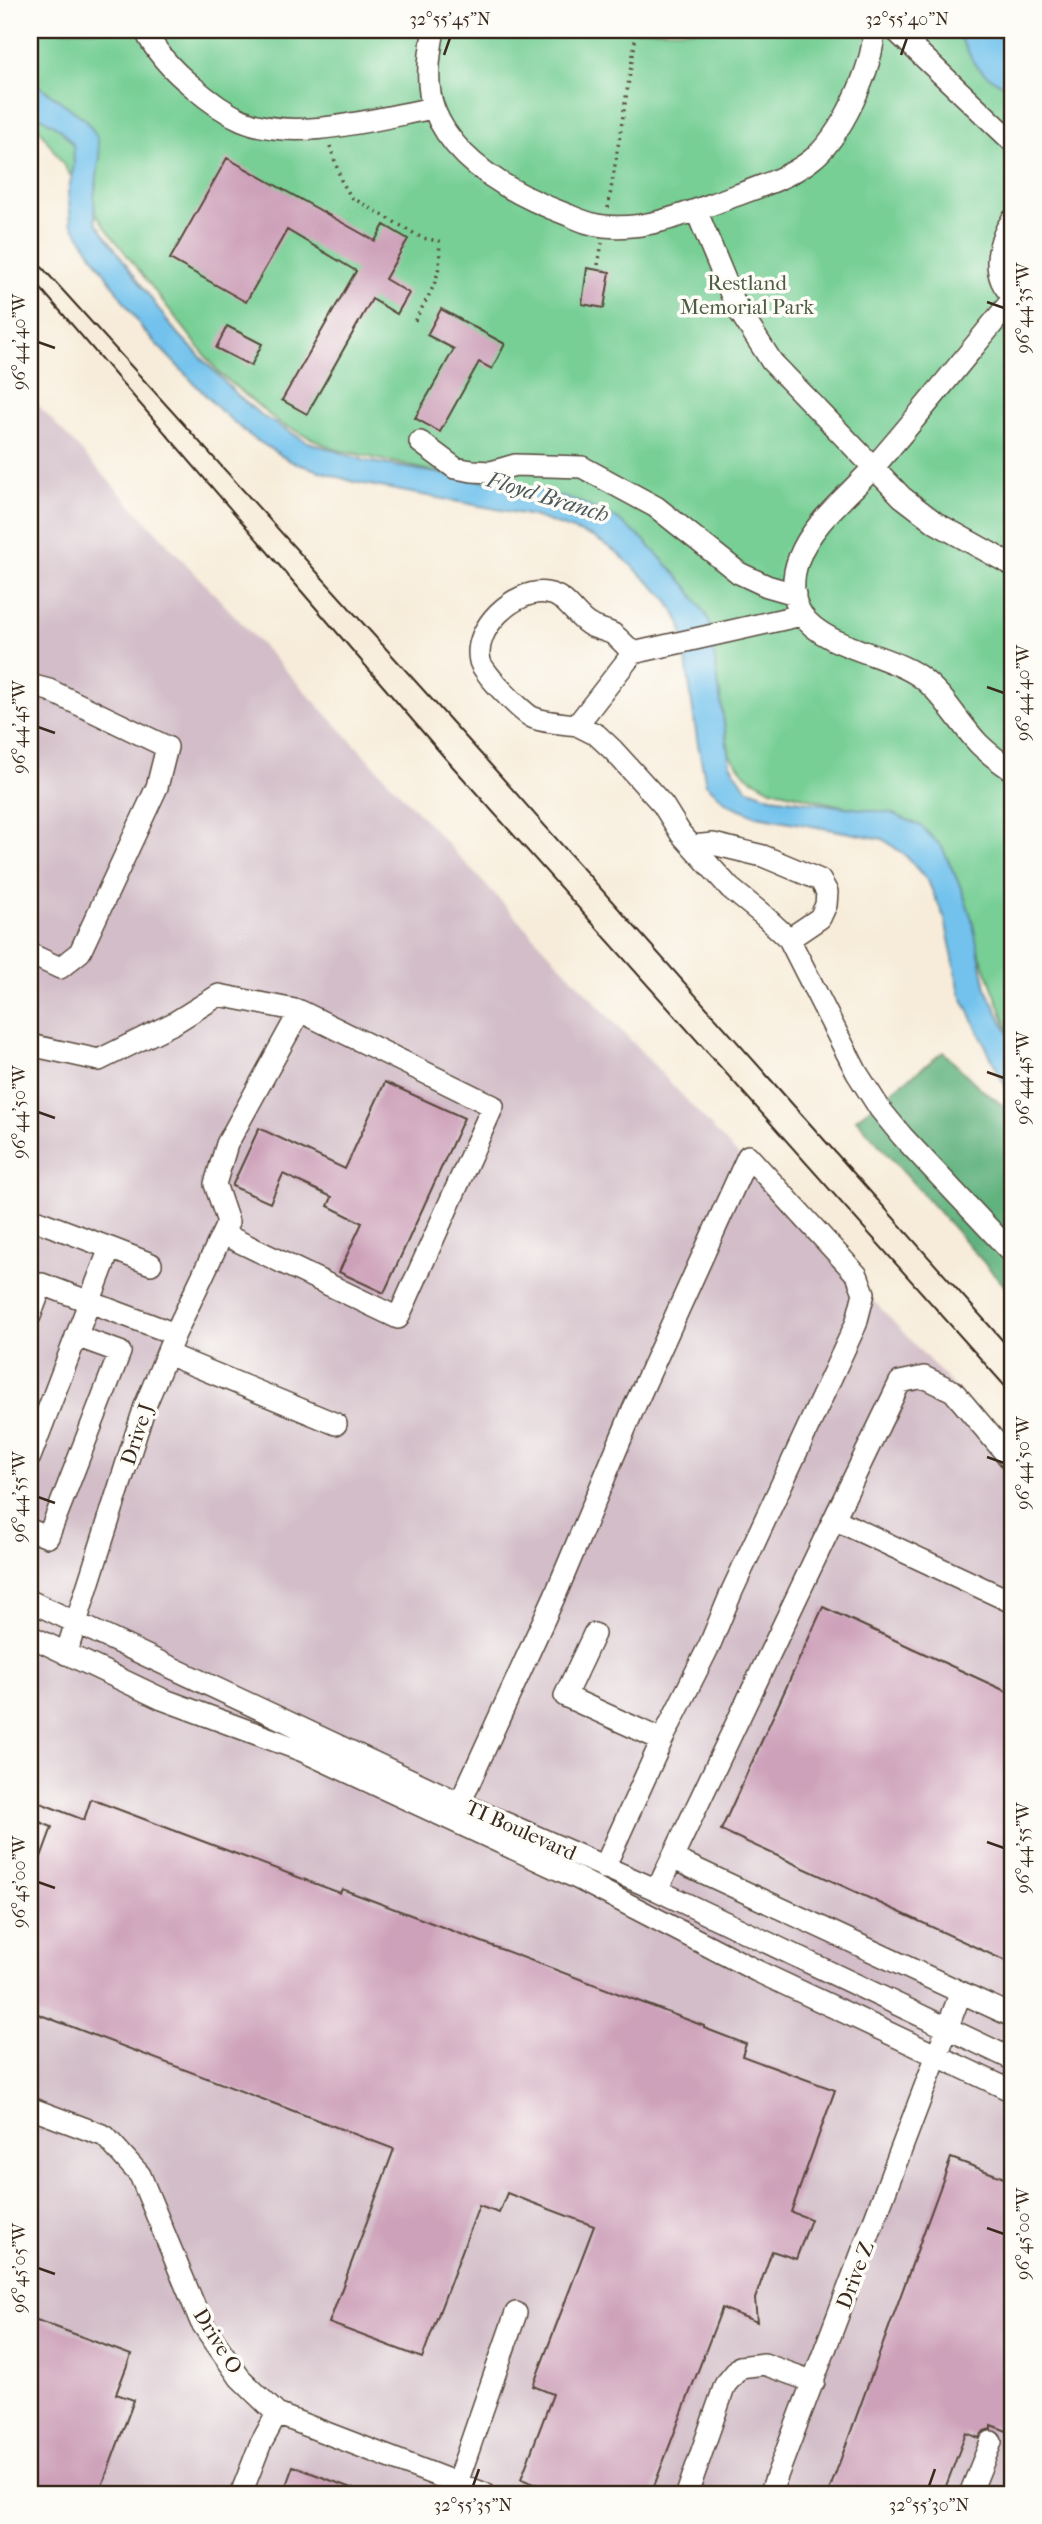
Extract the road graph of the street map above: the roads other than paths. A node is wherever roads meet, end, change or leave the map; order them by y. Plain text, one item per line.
1 (145, 30) edge
2 (434, 30) edge
3 (874, 30) edge
4 (895, 30) edge
5 (434, 108) junction
6 (1012, 141) edge
7 (696, 210) junction
8 (1012, 220) edge
9 (1012, 298) edge
10 (419, 442) dead end
11 (872, 468) junction
12 (1012, 565) edge
13 (795, 594) junction
14 (803, 615) junction
15 (633, 653) junction
16 (30, 685) edge
17 (577, 725) junction
18 (1012, 771) edge
19 (692, 846) junction
20 (789, 939) junction
21 (30, 954) edge
22 (300, 1011) junction
23 (30, 1045) edge
24 (30, 1218) edge
25 (225, 1228) junction
26 (110, 1248) junction
27 (1012, 1253) edge
28 (151, 1264) dead end
29 (36, 1277) edge
30 (89, 1303) junction
31 (30, 1316) edge
32 (175, 1334) junction
33 (76, 1336) junction
34 (167, 1354) junction
35 (336, 1424) dead end
36 (30, 1457) edge
37 (1012, 1461) edge
38 (834, 1519) junction
39 (30, 1530) edge
40 (30, 1601) edge
41 (1012, 1602) edge
42 (77, 1623) junction
43 (594, 1633) dead end
44 (30, 1636) edge
45 (66, 1654) junction
46 (662, 1740) junction
47 (460, 1803) junction
48 (672, 1858) junction
49 (604, 1868) junction
50 (657, 1890) junction
51 (961, 1992) junction
52 (1012, 2016) edge
53 (947, 2027) junction
54 (936, 2055) junction
55 (1012, 2059) edge
56 (1012, 2091) edge
57 (30, 2108) edge
58 (516, 2313) dead end
59 (814, 2382) junction
60 (277, 2414) junction
61 (991, 2442) dead end
62 (457, 2483) junction
63 (237, 2492) edge
64 (485, 2494) edge
65 (687, 2494) edge
66 (771, 2494) edge
67 (970, 2494) edge

1 - 5 street
2 - 5 street
3 - 7 street
4 - 6 street
5 - 7 street
7 - 11 street
8 - 9 street
9 - 11 street
10 - 13 street
11 - 12 street
11 - 13 street
13 - 14 street
14 - 15 street
14 - 18 street
15 - 17 street
15 - 17 street
16 - 21 street
17 - 19 street
19 - 20 street
19 - 20 street
20 - 27 street
22 - 23 street
22 - 25 street
22 - 25 street
24 - 26 street
25 - 32 street, Drive J
26 - 28 street
26 - 30 street
29 - 30 street
29 - 31 street
30 - 32 street
30 - 33 street
32 - 34 street, Drive J
33 - 36 street
33 - 39 street
34 - 35 street
34 - 42 street, Drive J
37 - 38 street
38 - 41 street
38 - 48 street
40 - 42 street, TI Boulevard
42 - 45 street, Drive J
42 - 47 street, TI Boulevard
43 - 46 street
44 - 45 street, TI Boulevard
45 - 54 street, TI Boulevard
46 - 47 street
46 - 49 street
47 - 49 street, TI Boulevard
48 - 50 street
48 - 51 street
49 - 50 street, TI Boulevard
50 - 53 street, TI Boulevard
51 - 52 street
51 - 53 street, Drive Z
53 - 54 street, Drive Z
53 - 55 street, TI Boulevard
54 - 56 street, TI Boulevard
54 - 59 street, Drive Z
57 - 60 street, Drive O
58 - 62 street
59 - 65 street
59 - 66 street, Drive Z
60 - 62 street, Drive O
60 - 63 street
61 - 67 street
62 - 64 street, Drive O

